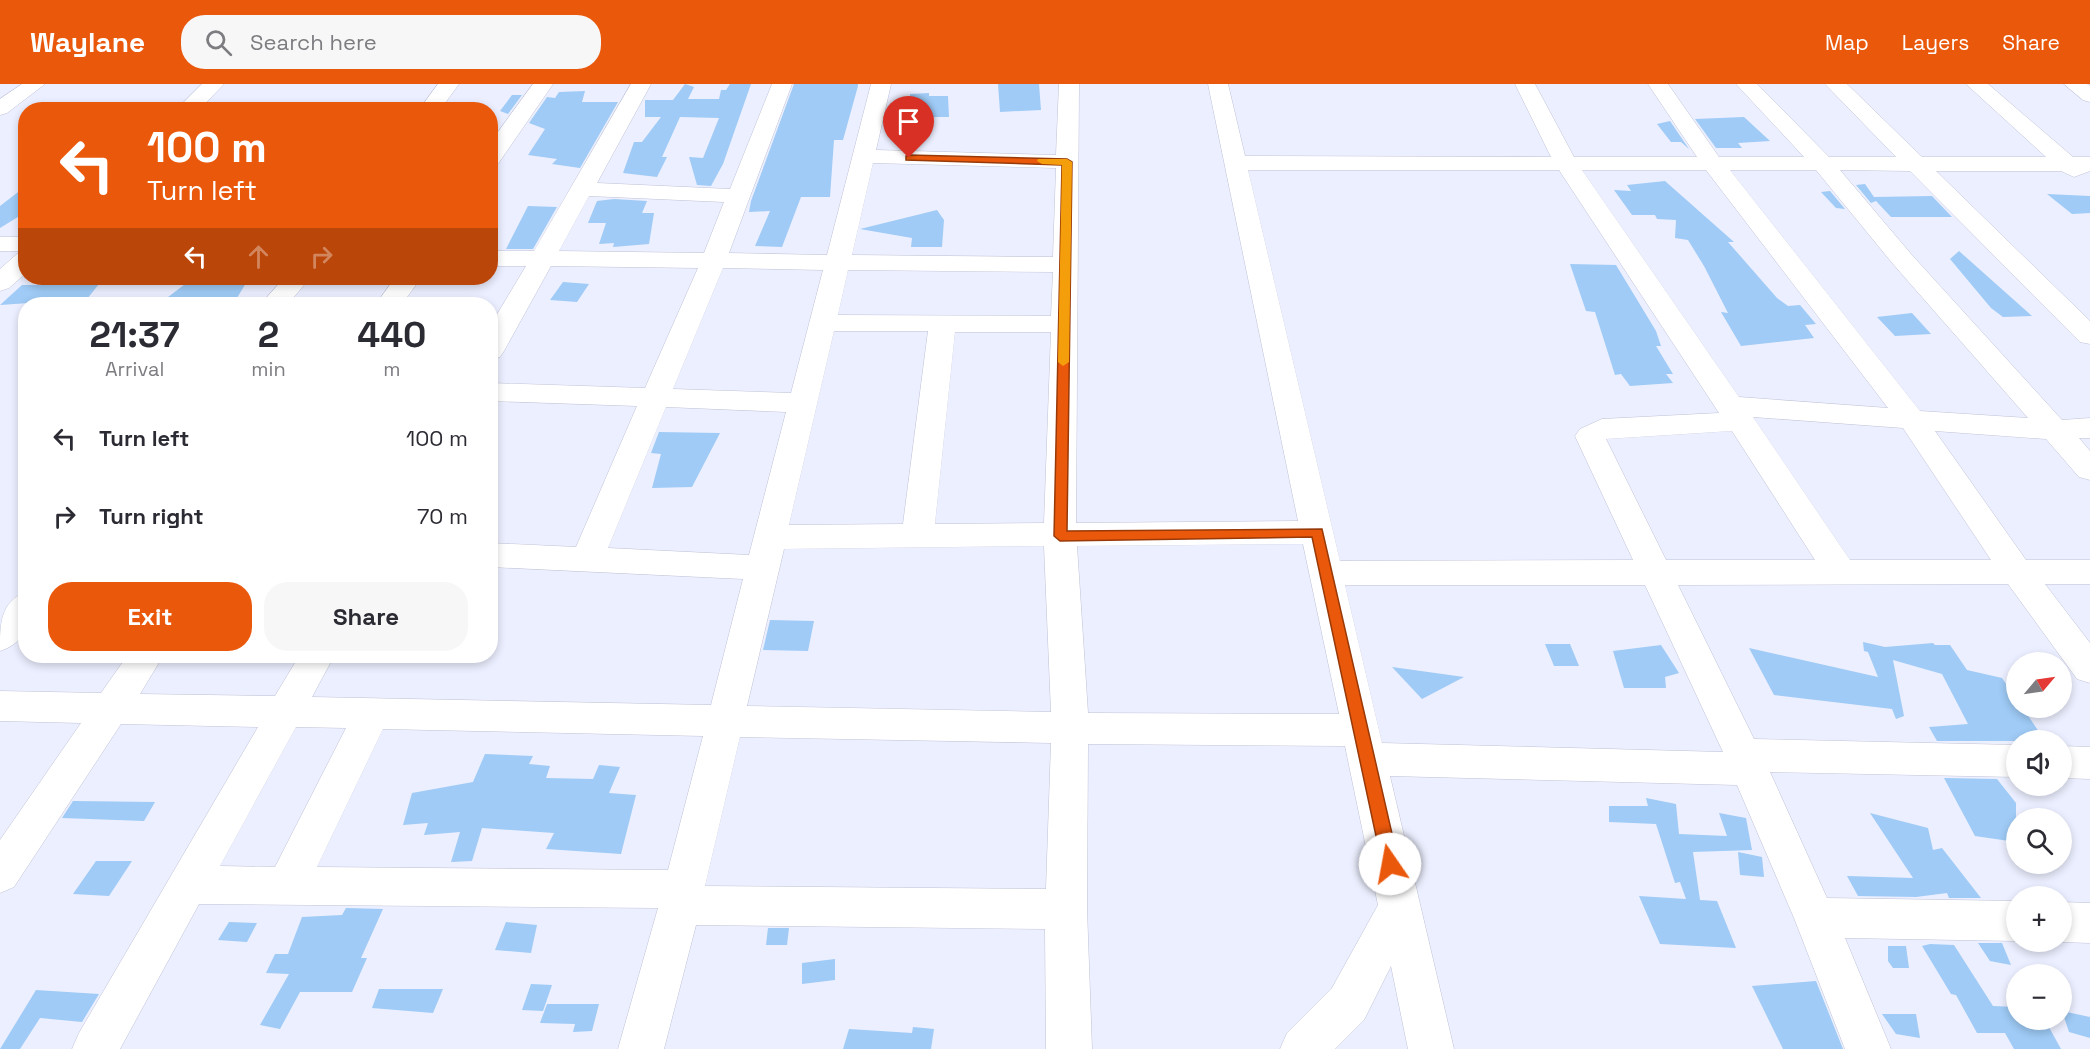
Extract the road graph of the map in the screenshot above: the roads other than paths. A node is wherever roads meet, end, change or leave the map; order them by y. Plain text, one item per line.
1 (34, 84) edge
2 (214, 84) edge
3 (440, 84) edge
4 (449, 84) edge
5 (543, 84) edge
6 (641, 84) edge
7 (782, 84) edge
8 (881, 84) edge
9 (1069, 84) edge
10 (1218, 84) edge
11 (1525, 84) edge
12 (1658, 84) edge
13 (1746, 84) edge
14 (1835, 84) edge
15 (1976, 84) edge
16 (2074, 84) edge
17 (2090, 96) edge
18 (195, 102) edge
19 (435, 102) edge
20 (0, 110) edge
21 (498, 148) edge
22 (864, 156) junction
23 (1067, 162) junction
24 (1235, 163) junction
25 (1565, 164) junction
26 (1713, 164) junction
27 (1823, 164) junction
28 (1915, 164) junction
29 (2067, 164) junction
30 (2090, 164) edge
31 (2090, 185) edge
32 (582, 189) junction
33 (738, 196) junction
34 (0, 244) edge
35 (18, 244) edge
36 (498, 258) edge
37 (543, 259) junction
38 (712, 262) junction
39 (838, 262) junction
40 (1065, 265) junction
41 (18, 266) edge
42 (0, 283) edge
43 (291, 285) edge
44 (280, 297) edge
45 (823, 323) junction
46 (1064, 324) junction
47 (942, 325) junction
48 (2090, 336) edge
49 (498, 337) edge
50 (498, 392) edge
51 (655, 398) junction
52 (803, 403) junction
53 (1734, 413) junction
54 (1913, 421) junction
55 (2090, 428) edge
56 (2054, 430) junction
57 (2090, 470) edge
58 (1318, 532) junction
59 (918, 536) junction
60 (1060, 536) junction
61 (770, 537) junction
62 (498, 555) edge
63 (587, 559) junction
64 (763, 568) junction
65 (2017, 572) junction
66 (2090, 572) edge
67 (1327, 573) junction
68 (1657, 573) junction
69 (1840, 573) junction
70 (18, 615) edge
71 (0, 637) edge
72 (141, 663) edge
73 (313, 663) edge
74 (2090, 669) edge
75 (0, 706) edge
76 (109, 709) junction
77 (285, 712) junction
78 (372, 714) junction
79 (725, 721) junction
80 (1070, 728) junction
81 (1365, 744) junction
82 (2006, 761) edge
83 (1746, 762) junction
84 (2072, 762) edge
85 (2090, 763) edge
86 (0, 874) edge
87 (188, 885) junction
88 (287, 886) junction
89 (681, 897) junction
90 (1400, 906) junction
91 (1066, 909) junction
92 (1815, 918) junction
93 (2006, 921) edge
94 (2072, 922) edge
95 (2090, 923) edge
96 (95, 1049) edge
97 (641, 1049) edge
98 (1069, 1049) edge
99 (1303, 1049) edge
100 (1431, 1049) edge
101 (1868, 1049) edge

1 - 20 street
2 - 18 street
3 - 4 street
4 - 19 street
5 - 21 street
6 - 32 street
7 - 33 street
8 - 22 street
9 - 23 street
10 - 24 street
11 - 25 street
12 - 26 street
13 - 27 street
14 - 28 street
15 - 29 street
16 - 17 street
22 - 23 street
22 - 39 street
23 - 40 street
24 - 25 street
24 - 58 street
25 - 26 street
25 - 53 street
26 - 27 street
26 - 54 street
27 - 28 street
27 - 56 street
28 - 29 street
28 - 48 street
29 - 30 street
29 - 31 street
32 - 33 street
32 - 37 street
33 - 38 street
34 - 35 street
36 - 37 street
37 - 38 street
37 - 49 street
38 - 39 street
38 - 51 street
39 - 40 street
39 - 45 street
40 - 46 street
41 - 42 street
43 - 44 street
45 - 47 street
45 - 52 street
46 - 47 street
46 - 60 street
47 - 59 street
50 - 51 street
51 - 52 street
51 - 63 street
52 - 61 street
53 - 54 street
53 - 68 street
53 - 69 street
54 - 56 street
54 - 65 street
55 - 56 street
56 - 57 street
58 - 60 street
58 - 67 street
59 - 60 street
59 - 61 street
60 - 80 street
61 - 64 street
62 - 63 street
63 - 64 street
64 - 79 street
65 - 66 street
65 - 69 street
65 - 74 street
67 - 68 street
67 - 81 street
68 - 69 street
68 - 83 street
70 - 71 street
72 - 76 street
73 - 77 street
75 - 76 street
76 - 77 street
76 - 86 street
77 - 78 street
77 - 87 street
78 - 79 street
78 - 88 street
79 - 80 street
79 - 89 street
80 - 81 street
80 - 91 street
81 - 83 street
81 - 90 street
82 - 83 street
83 - 92 street
84 - 85 street
87 - 88 street
87 - 96 street
88 - 89 street
89 - 91 street
89 - 97 street
90 - 99 street
90 - 100 street
91 - 98 street
92 - 93 street
92 - 101 street
94 - 95 street

